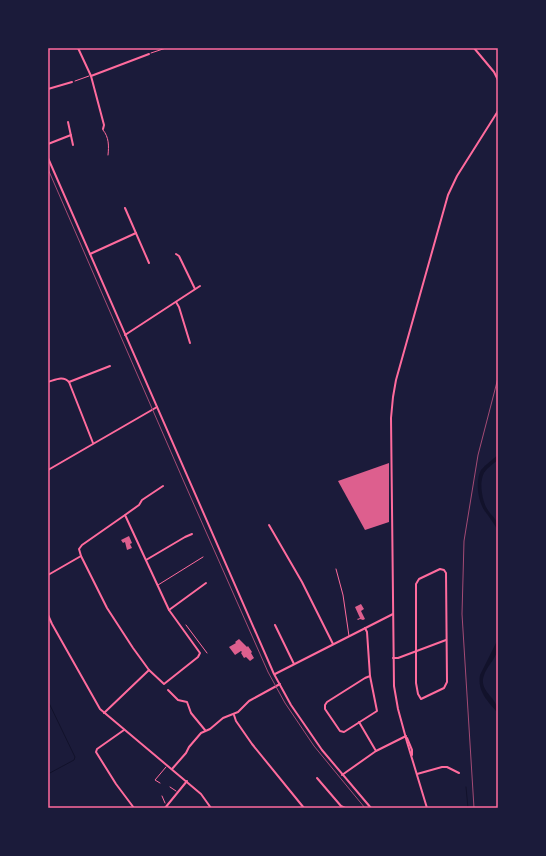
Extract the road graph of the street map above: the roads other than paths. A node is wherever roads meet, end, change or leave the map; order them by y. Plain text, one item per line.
1 (78, 48) edge
2 (474, 48) edge
3 (149, 54) road end
4 (91, 76) junction
5 (498, 80) edge
6 (72, 82) road end
7 (48, 89) edge
8 (498, 111) edge
9 (68, 122) dead end
10 (103, 129) joint
11 (71, 135) junction
12 (48, 144) edge
13 (73, 145) dead end
14 (108, 155) dead end
15 (48, 158) edge
16 (125, 208) dead end
17 (136, 233) junction
18 (90, 254) junction
19 (176, 254) dead end
20 (149, 263) dead end
21 (200, 286) dead end
22 (195, 289) junction
23 (176, 302) junction
24 (125, 335) junction
25 (190, 343) dead end
26 (110, 366) dead end
27 (48, 382) edge
28 (68, 382) junction
29 (157, 407) junction
30 (93, 443) junction
31 (48, 470) edge
32 (163, 486) dead end
33 (125, 515) junction
34 (269, 525) dead end
35 (192, 534) dead end
36 (81, 556) junction
37 (203, 557) dead end
38 (146, 560) junction
39 (336, 569) dead end
40 (48, 575) edge
41 (206, 583) dead end
42 (158, 585) junction
43 (169, 610) junction
44 (393, 614) junction
45 (48, 615) edge
46 (275, 625) dead end
47 (365, 628) junction
48 (349, 636) junction
49 (446, 640) junction
50 (333, 644) junction
51 (416, 651) junction
52 (393, 658) junction
53 (294, 664) junction
54 (149, 670) junction
55 (274, 674) junction
56 (370, 676) junction
57 (280, 684) junction
58 (168, 690) dead end
59 (104, 714) junction
60 (234, 715) junction
61 (359, 722) junction
62 (124, 730) junction
63 (205, 730) junction
64 (406, 736) junction
65 (376, 751) junction
66 (172, 769) junction
67 (459, 773) dead end
68 (417, 774) junction
69 (342, 775) junction
70 (317, 778) dead end
71 (187, 782) junction
72 (134, 808) edge
73 (165, 808) edge
74 (211, 808) edge
75 (304, 808) edge
76 (345, 808) edge
77 (370, 808) edge
78 (427, 808) edge

1 - 4 street
2 - 5 street
3 - 4 street
4 - 10 street
6 - 7 street
8 - 44 street
9 - 11 street
10 - 14 lane
11 - 12 street
11 - 13 street
15 - 18 street
16 - 17 street
17 - 18 street
17 - 20 street
18 - 24 street
19 - 22 street
21 - 22 street
22 - 23 street
23 - 24 street
23 - 25 street
24 - 29 street
26 - 28 street
27 - 28 street
28 - 30 street
29 - 30 street
29 - 55 street
30 - 31 street
32 - 33 street
33 - 36 street
33 - 38 street
34 - 50 street
35 - 38 street
36 - 40 street
36 - 54 street
37 - 42 lane
38 - 42 street
39 - 48 lane
41 - 43 street
42 - 43 street
43 - 54 street
44 - 47 street
44 - 52 street
45 - 59 street
46 - 53 street
47 - 48 street
47 - 56 street
48 - 50 street
49 - 51 street
49 - 51 street
49 - 51 street
50 - 53 street
51 - 52 street
52 - 64 street
53 - 55 street
54 - 59 street
55 - 57 street
56 - 61 street
56 - 61 street
57 - 60 street
57 - 69 street
58 - 63 street
59 - 62 street
60 - 63 street
60 - 75 street
61 - 65 street
62 - 66 street
62 - 72 street
63 - 66 street
64 - 65 street
64 - 68 street
65 - 69 street
66 - 71 street
67 - 68 street
68 - 78 street
69 - 77 street
70 - 76 street
71 - 73 street
71 - 74 street

